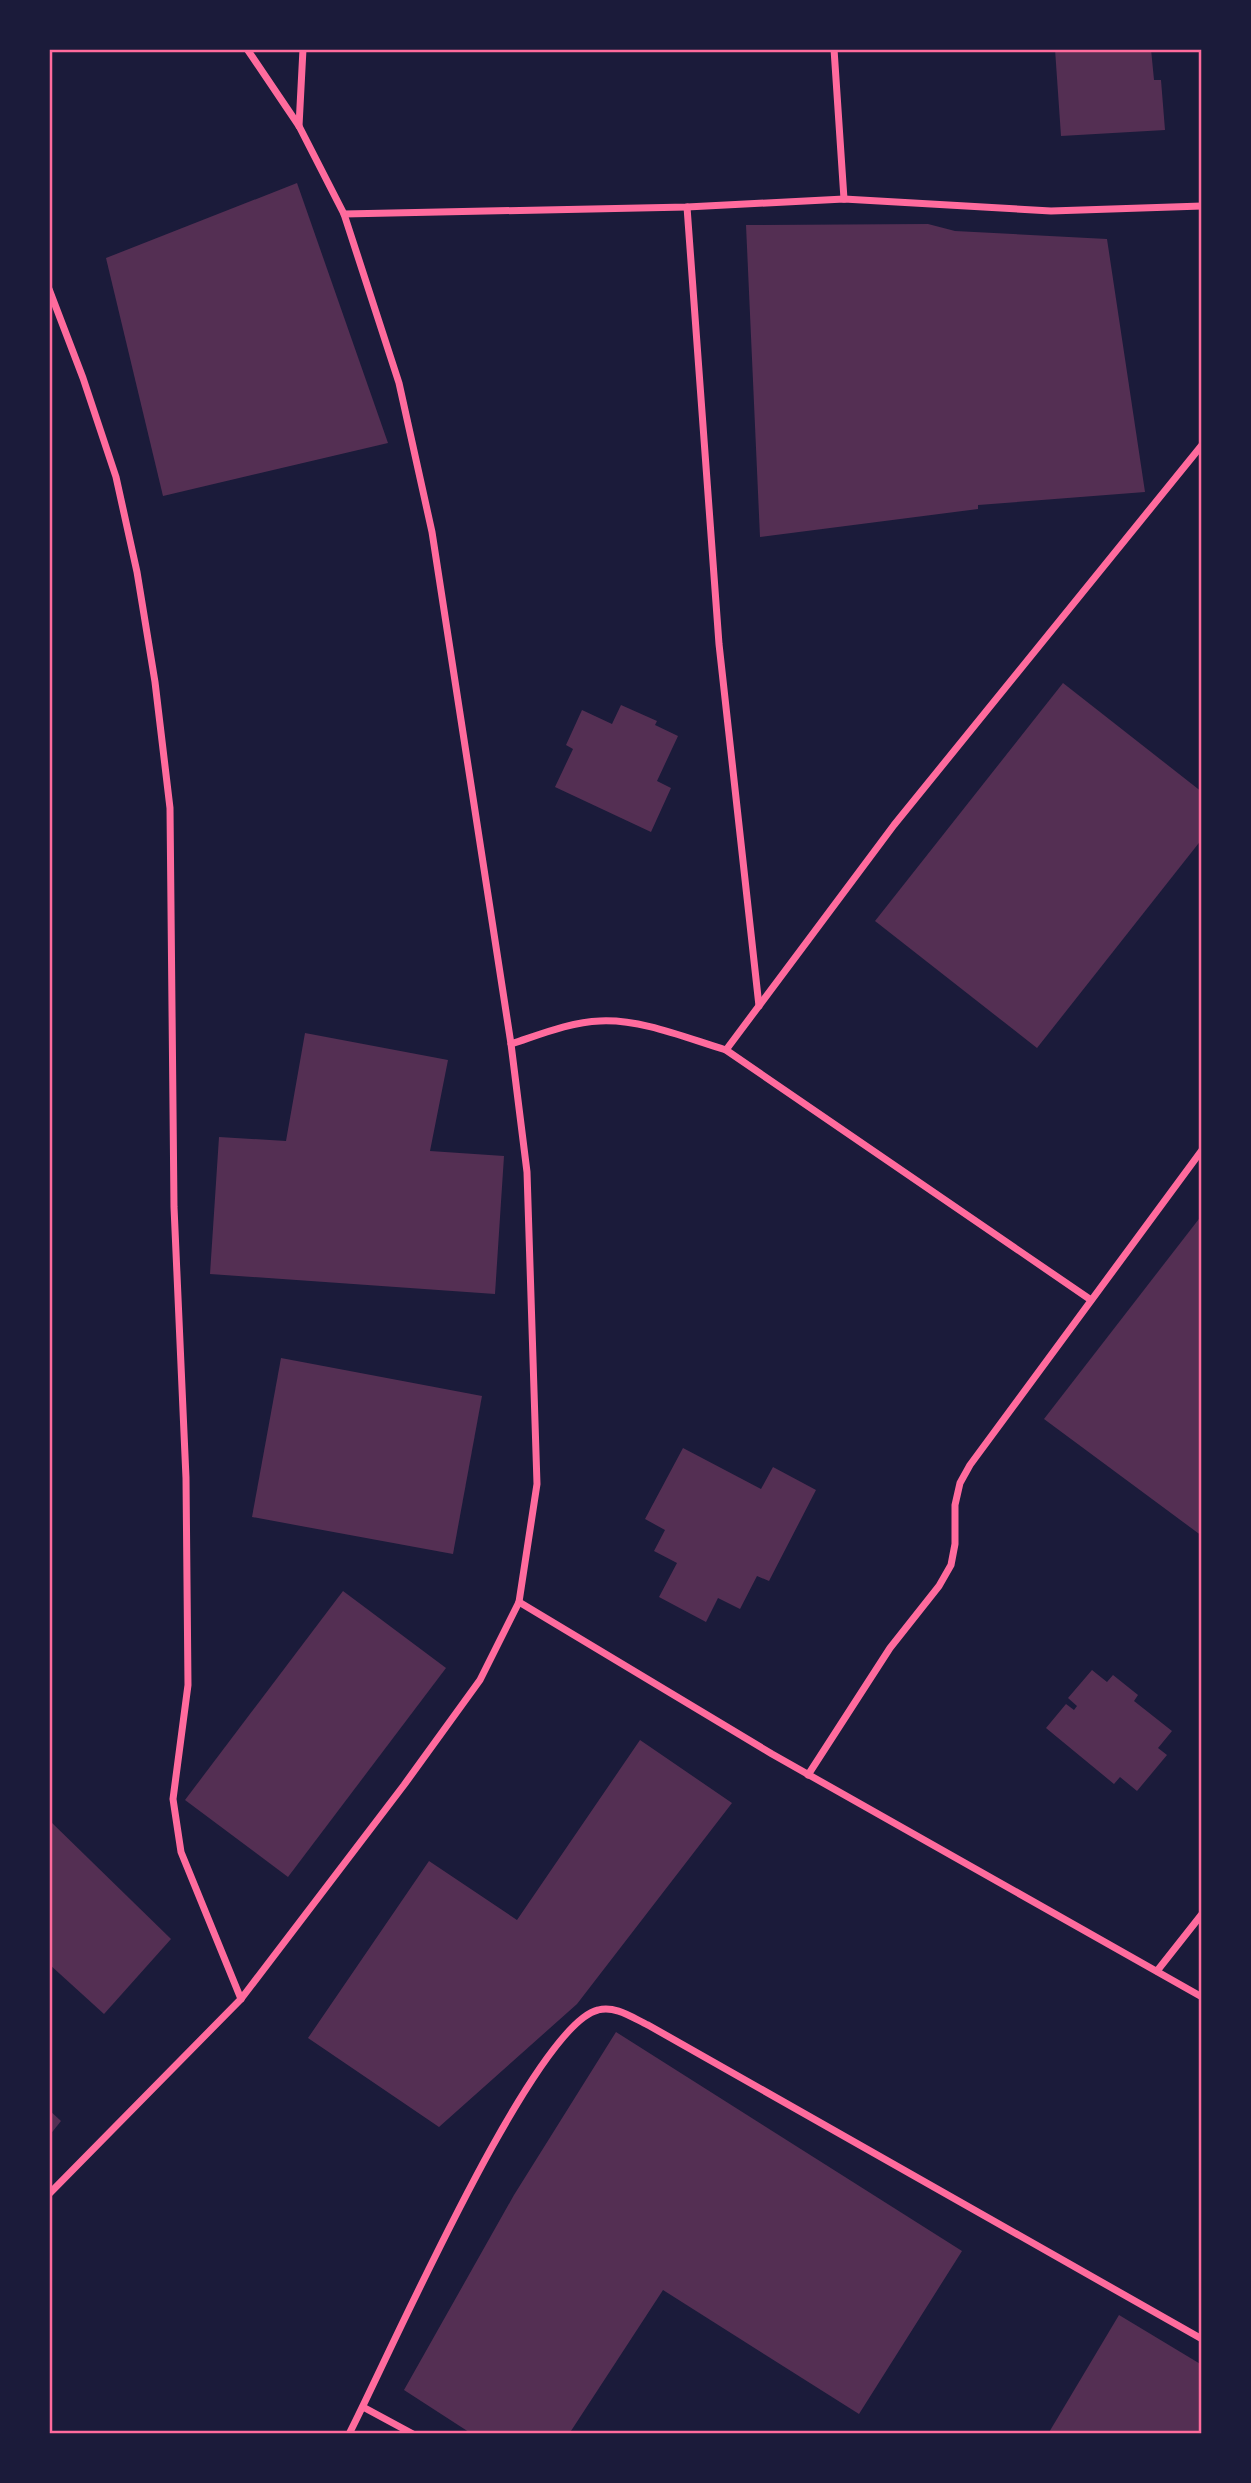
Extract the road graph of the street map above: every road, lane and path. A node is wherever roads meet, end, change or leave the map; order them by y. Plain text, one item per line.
1 (247, 49) edge
2 (303, 49) edge
3 (834, 49) edge
4 (299, 126) junction
5 (844, 199) junction
6 (1202, 206) edge
7 (687, 207) junction
8 (344, 214) junction
9 (49, 289) edge
10 (1202, 444) edge
11 (760, 1006) junction
12 (511, 1044) junction
13 (726, 1051) junction
14 (1202, 1150) edge
15 (1091, 1300) junction
16 (519, 1602) junction
17 (808, 1775) junction
18 (1202, 1914) edge
19 (1157, 1971) junction
20 (1202, 1997) edge
21 (241, 1999) junction
22 (49, 2194) edge
23 (1202, 2339) edge
24 (363, 2407) junction
25 (349, 2434) edge
26 (413, 2434) edge

1 - 4 street
2 - 4 street
3 - 5 street
4 - 8 street
5 - 6 street
5 - 7 street
7 - 8 street
7 - 11 street
8 - 12 street
9 - 21 street
10 - 11 street
11 - 13 street
12 - 13 street
12 - 16 street
13 - 15 street
14 - 15 street
15 - 17 street
16 - 17 street
16 - 21 street
17 - 19 street
18 - 19 street
19 - 20 street
21 - 22 street
23 - 24 street
24 - 25 street
24 - 26 street

